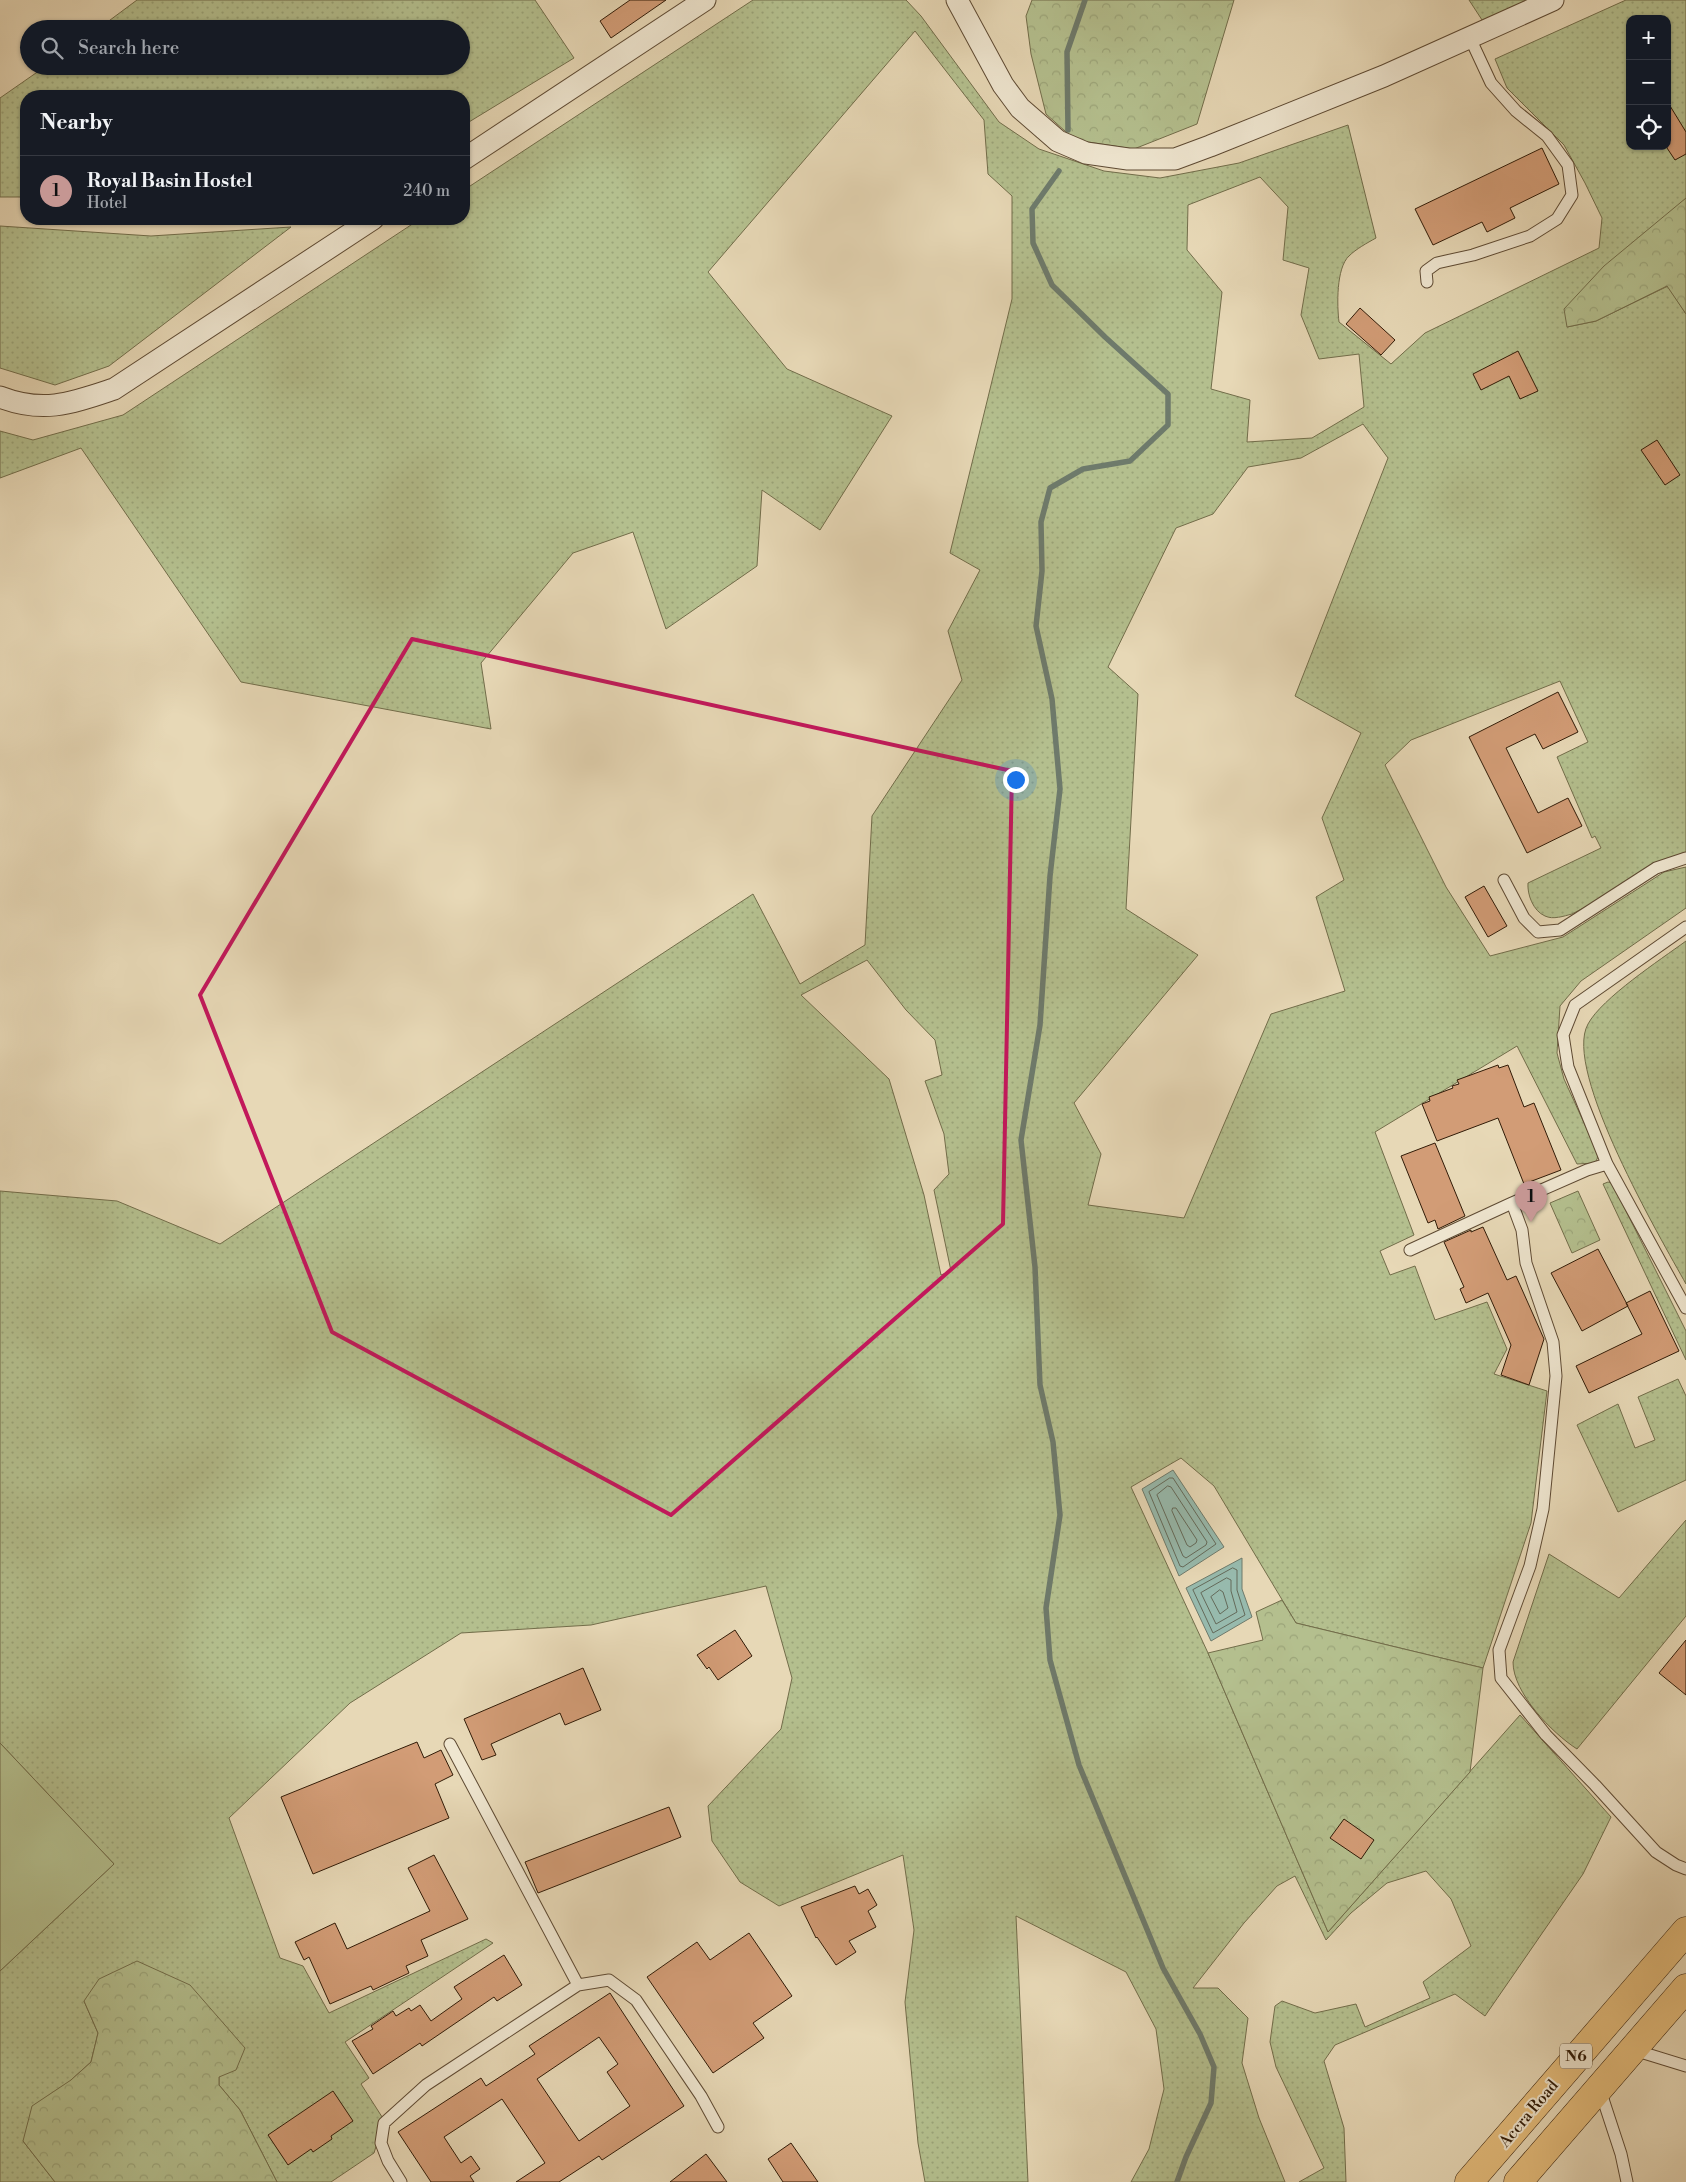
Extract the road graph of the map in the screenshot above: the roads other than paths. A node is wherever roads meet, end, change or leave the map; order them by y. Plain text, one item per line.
1 (705, 0) edge
2 (958, 0) edge
3 (1553, 0) edge
4 (1470, 38) junction
5 (470, 155) edge
6 (364, 225) edge
7 (1427, 282) dead end
8 (0, 397) edge
9 (1686, 858) edge
10 (1504, 880) dead end
11 (1686, 927) edge
12 (1607, 1164) junction
13 (1512, 1203) junction
14 (1410, 1250) dead end
15 (1686, 1308) edge
16 (450, 1744) dead end
17 (1686, 1869) edge
18 (1686, 1931) edge
19 (578, 1985) junction
20 (1686, 1988) edge
21 (1632, 2049) junction
22 (1686, 2066) edge
23 (1599, 2087) junction
24 (718, 2127) dead end
25 (401, 2182) edge
26 (1469, 2182) edge
27 (1518, 2182) edge
28 (1626, 2182) edge

1 - 5 street
2 - 4 street
3 - 4 street
4 - 7 lane
6 - 8 street
9 - 10 lane
11 - 12 lane
12 - 13 lane
12 - 15 lane
13 - 14 lane
13 - 17 lane
16 - 19 lane
18 - 26 highway, Accra Road / N6
19 - 24 lane
19 - 25 lane
20 - 21 highway, N6
21 - 22 lane
21 - 23 highway, N6
23 - 27 highway, N6
23 - 28 lane

